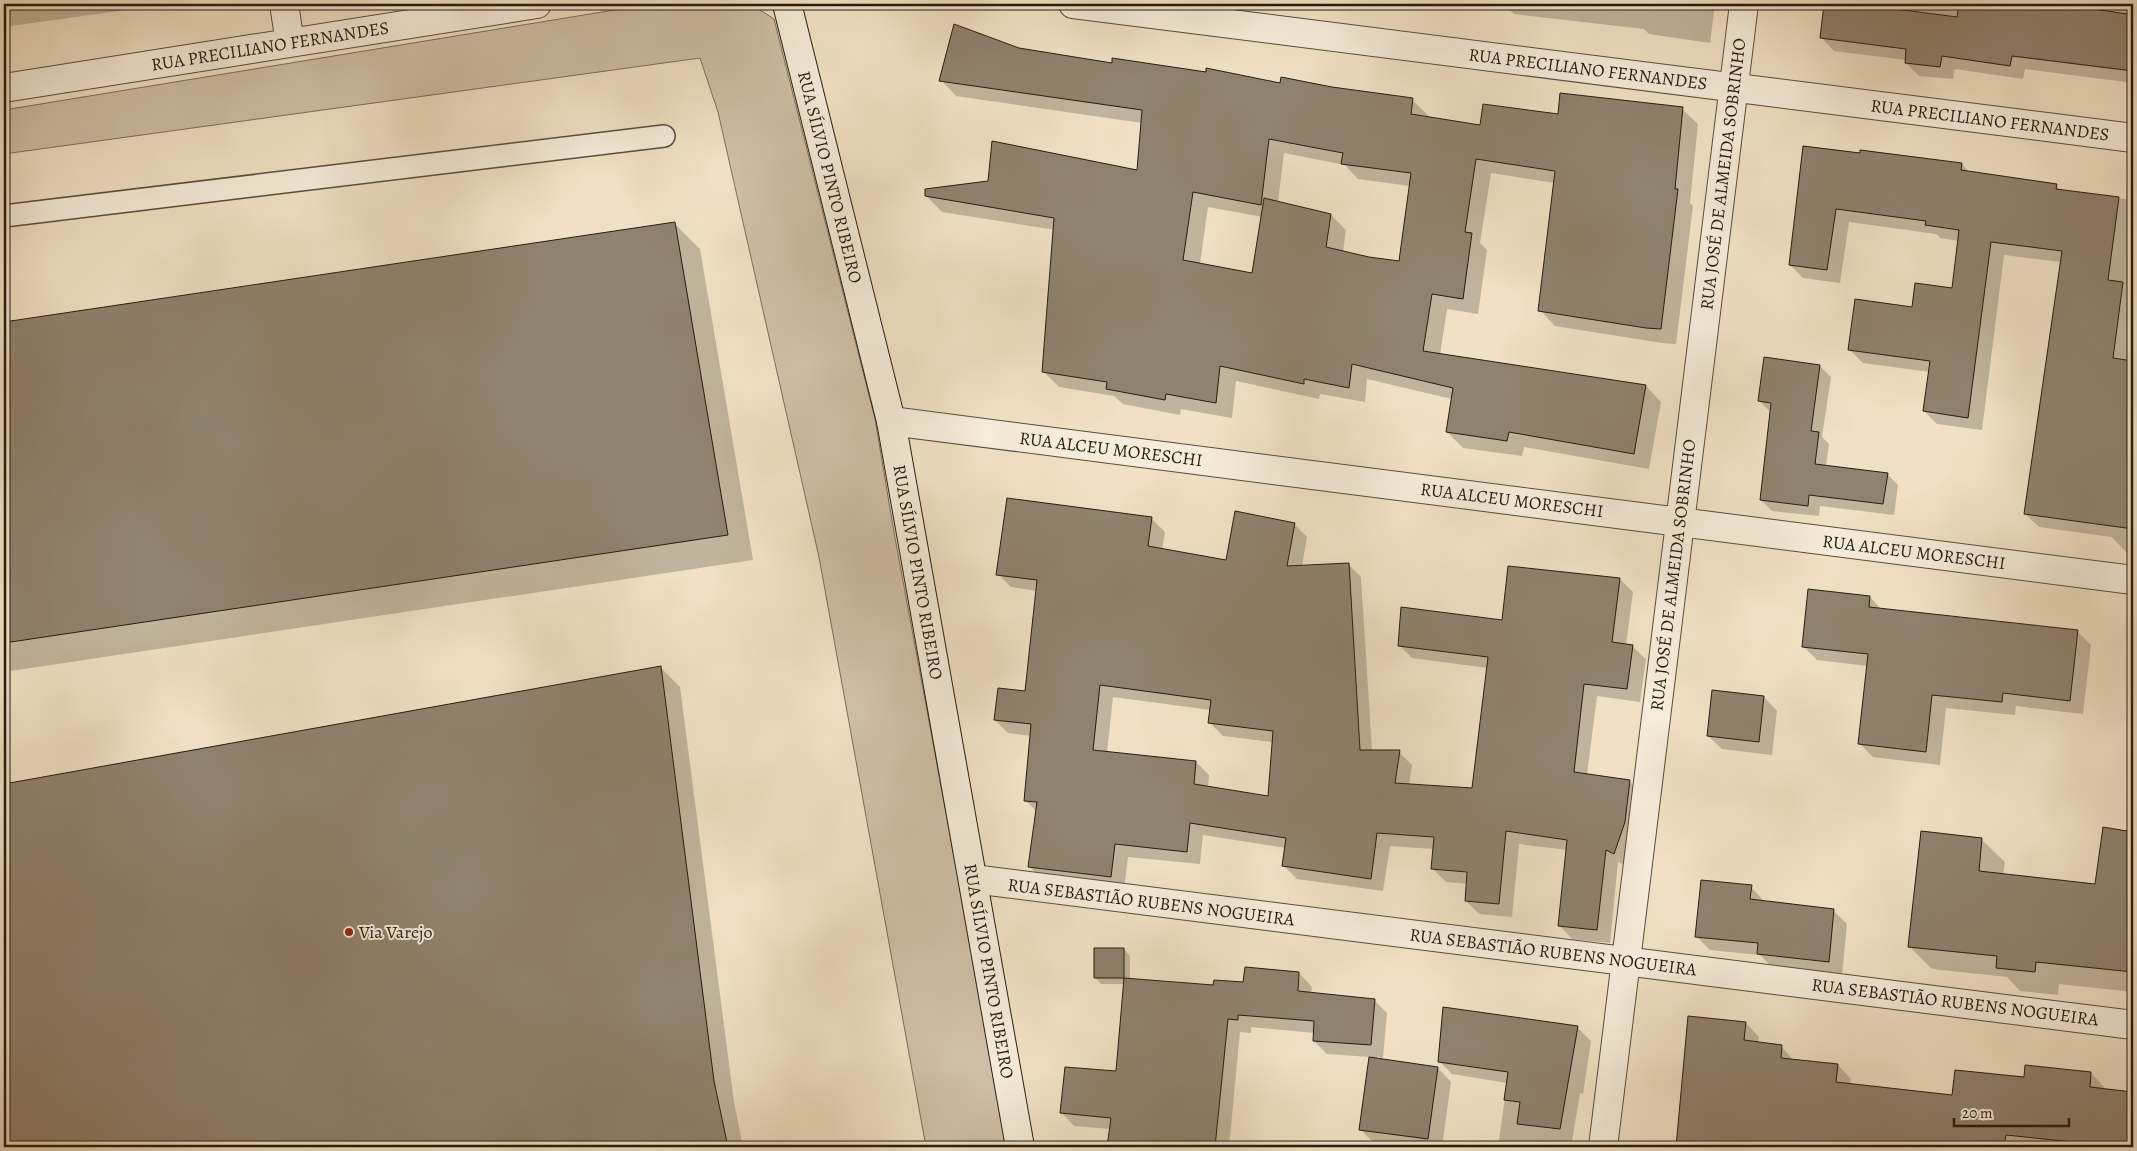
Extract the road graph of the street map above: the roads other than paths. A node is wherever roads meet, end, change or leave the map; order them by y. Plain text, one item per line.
1 (284, 4) edge
2 (537, 4) edge
3 (786, 4) edge
4 (1072, 4) edge
5 (1744, 4) edge
6 (290, 43) junction
7 (4, 88) edge
8 (1734, 88) junction
9 (664, 136) dead end
10 (2133, 138) edge
11 (4, 216) edge
12 (891, 421) junction
13 (1680, 522) junction
14 (2133, 580) edge
15 (973, 879) junction
16 (1626, 961) junction
17 (2133, 1025) edge
18 (1020, 1147) edge
19 (1603, 1147) edge

1 - 6 street
2 - 6 street, RUA PRECILIANO FERNANDES
3 - 12 street, RUA SÍLVIO PINTO RIBEIRO
4 - 8 street, RUA PRECILIANO FERNANDES
5 - 8 street, RUA JOSÉ DE ALMEIDA SOBRINHO
6 - 7 street, RUA PRECILIANO FERNANDES
8 - 10 street, RUA PRECILIANO FERNANDES
8 - 13 street, RUA JOSÉ DE ALMEIDA SOBRINHO
9 - 11 lane
12 - 13 street, RUA ALCEU MORESCHI
12 - 15 street, RUA SÍLVIO PINTO RIBEIRO
13 - 14 street, RUA ALCEU MORESCHI
13 - 16 street, RUA JOSÉ DE ALMEIDA SOBRINHO
15 - 16 street, RUA SEBASTIÃO RUBENS NOGUEIRA
15 - 18 street, RUA SÍLVIO PINTO RIBEIRO
16 - 17 street, RUA SEBASTIÃO RUBENS NOGUEIRA
16 - 19 street, RUA JOSÉ DE ALMEIDA SOBRINHO

